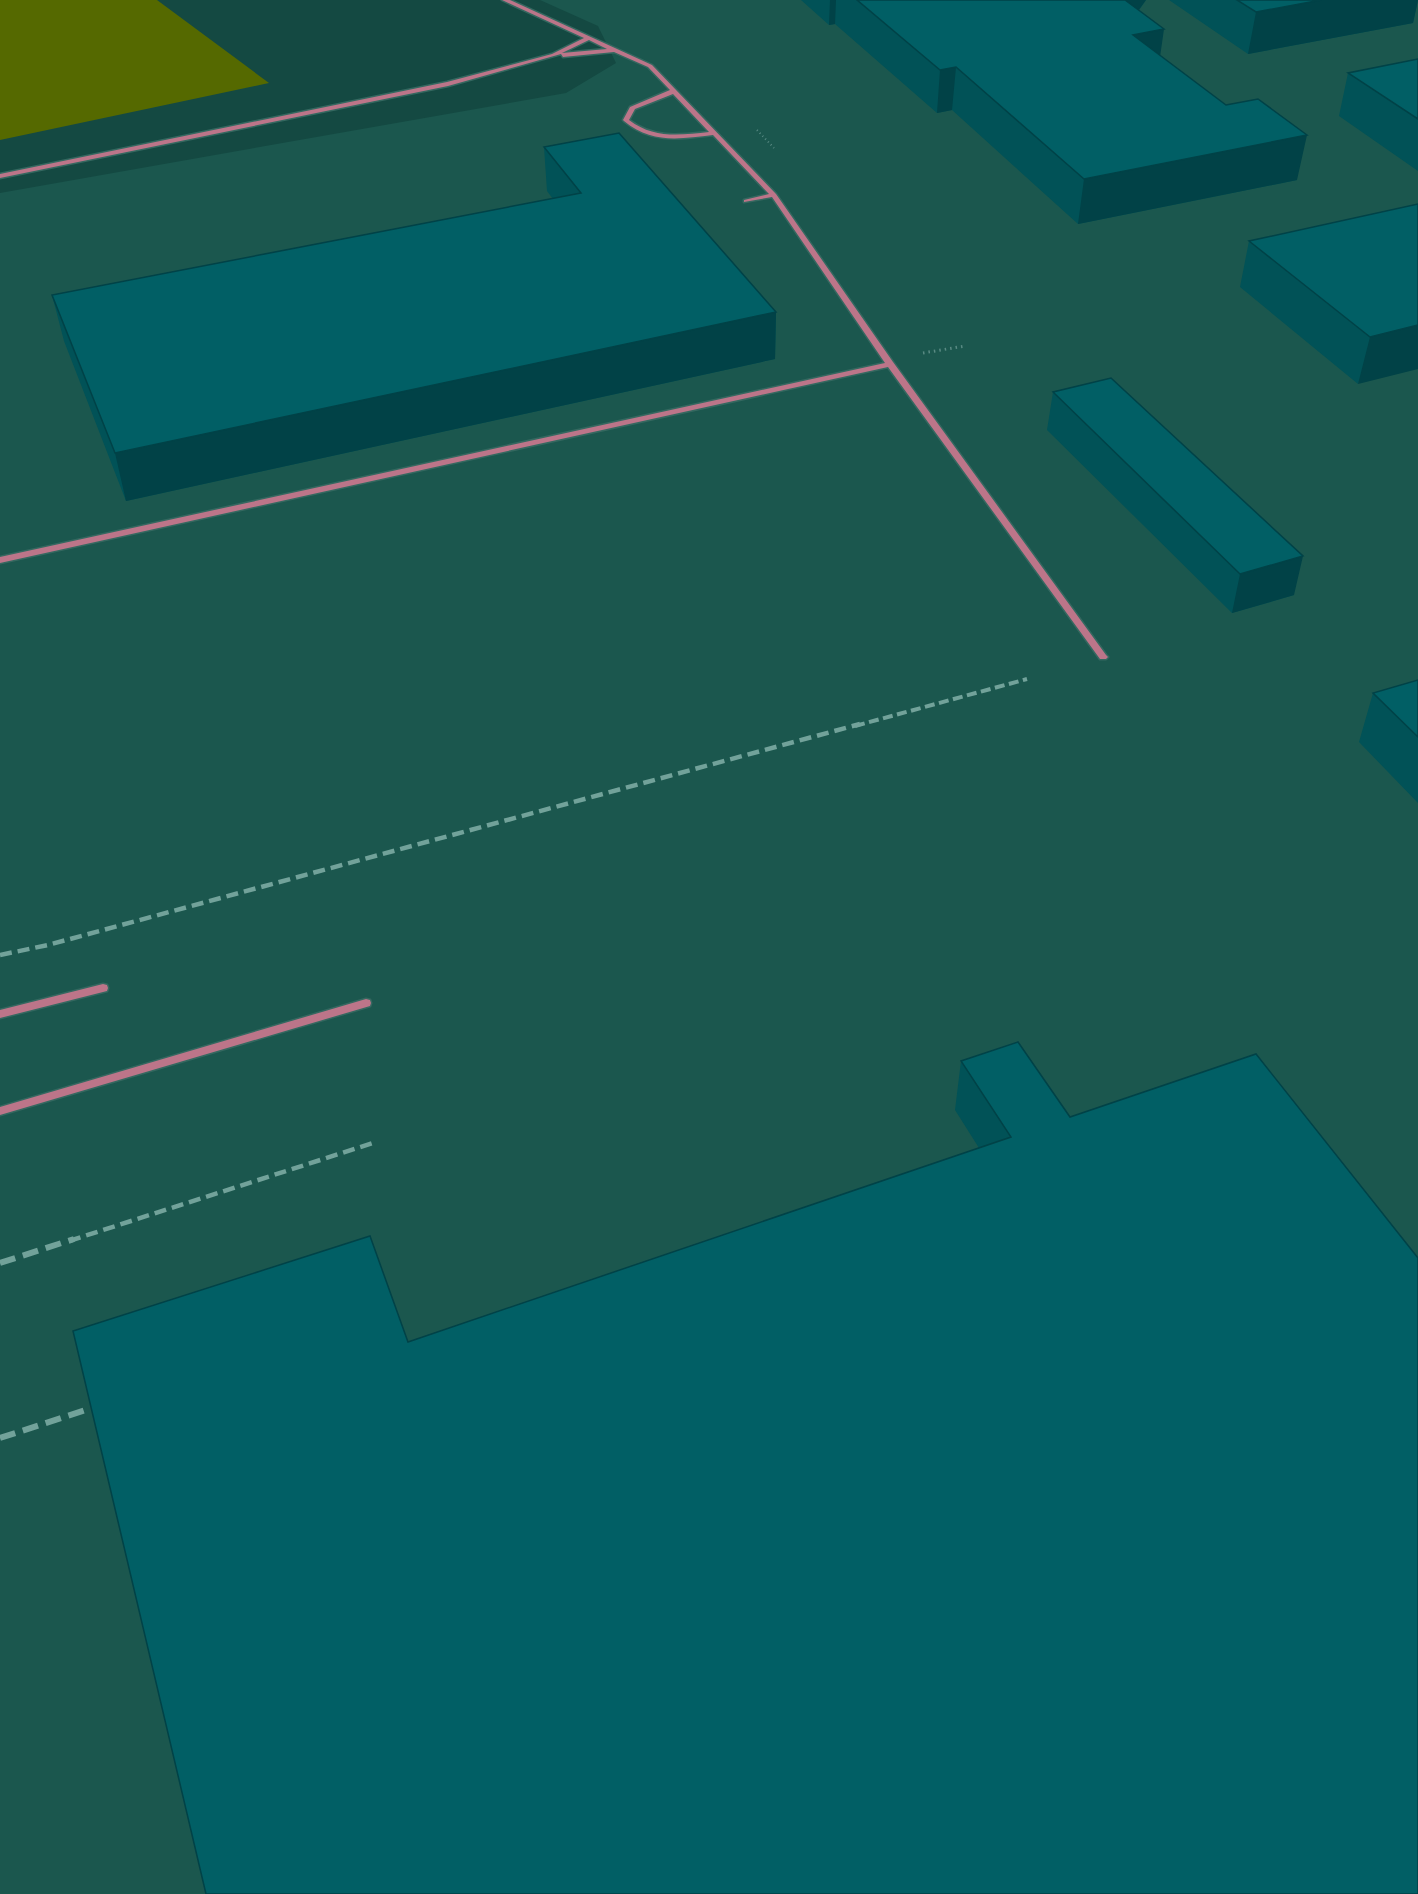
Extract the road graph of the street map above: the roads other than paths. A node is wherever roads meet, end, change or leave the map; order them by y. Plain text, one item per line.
1 (505, 0) edge
2 (589, 38) junction
3 (614, 50) junction
4 (554, 55) junction
5 (674, 91) junction
6 (714, 133) junction
7 (0, 176) edge
8 (774, 195) junction
9 (746, 201) dead end
10 (890, 364) junction
11 (0, 560) edge
12 (1103, 657) dead end
13 (103, 988) dead end
14 (366, 1004) dead end
15 (0, 1014) edge
16 (0, 1111) edge

1 - 2 lane
2 - 3 lane
2 - 4 lane
3 - 4 lane
3 - 5 lane
4 - 7 lane
5 - 6 lane
5 - 6 lane
6 - 8 lane
8 - 9 lane
8 - 10 lane
10 - 11 lane
10 - 12 lane
13 - 15 lane
14 - 16 lane

